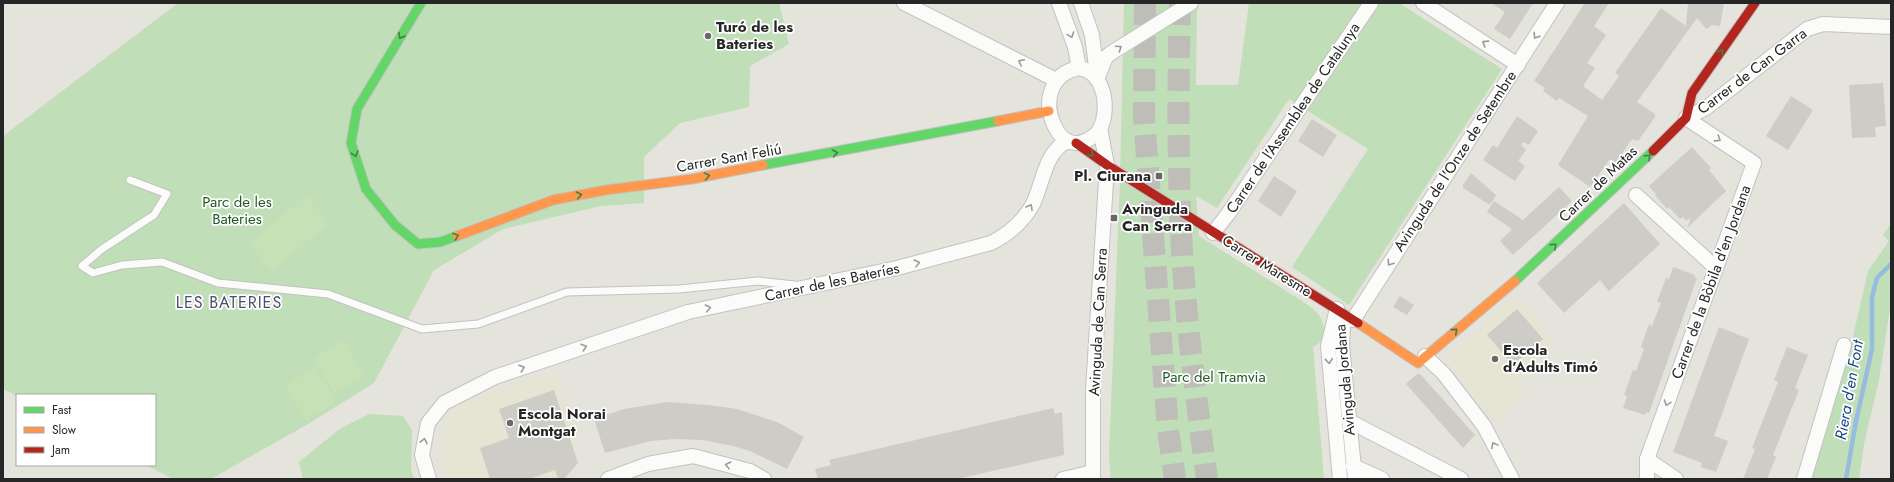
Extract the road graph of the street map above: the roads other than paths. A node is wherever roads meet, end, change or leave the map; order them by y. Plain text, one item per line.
1 (420, 3) edge
2 (904, 3) edge
3 (1059, 3) edge
4 (1081, 3) edge
5 (1191, 3) edge
6 (1371, 3) edge
7 (1423, 3) edge
8 (1557, 3) edge
9 (1755, 3) edge
10 (1891, 27) edge
11 (1518, 64) junction
12 (1079, 68) junction
13 (1098, 79) junction
14 (1056, 80) junction
15 (1049, 111) junction
16 (1686, 118) junction
17 (1100, 128) junction
18 (1072, 142) junction
19 (1107, 165) junction
20 (130, 180) dead end
21 (1636, 195) dead end
22 (1213, 233) junction
23 (1716, 268) junction
24 (810, 287) junction
25 (1337, 310) junction
26 (1353, 320) junction
27 (1844, 345) dead end
28 (1426, 356) junction
29 (1349, 421) junction
30 (1647, 459) junction
31 (1354, 472) edge
32 (1093, 476) edge
33 (429, 479) edge
34 (608, 479) edge
35 (764, 479) edge
36 (1063, 479) edge
37 (1340, 479) edge
38 (1382, 479) edge
39 (1461, 479) edge
40 (1512, 479) edge
41 (1647, 479) edge
42 (1676, 479) edge
43 (1804, 479) edge

1 -> 15 street, Carrer Sant Feliú
14 -> 2 street
3 -> 12 street
4 - 13 street
13 -> 5 street
6 - 22 street, Carrer de l'Assemblea de Catalunya
11 -> 7 street
8 -> 11 street, Avinguda de l'Onze de Setembre
16 -> 9 street
10 - 16 street, Carrer de Can Garra
11 -> 26 street, Avinguda de l'Onze de Setembre
12 - 13 street
12 - 14 street
13 - 17 street
14 - 15 street
15 - 18 street
16 -> 23 street, Carrer de la Bòbila d'en Jordana
28 -> 16 street, Carrer de Matas
17 - 18 street
17 - 19 street
18 -> 19 street, Carrer Maresme
24 -> 18 street, Carrer de les Bateríes
19 - 22 street, Carrer Maresme
19 - 32 street, Avinguda de Can Serra
20 - 24 lane
21 - 23 street
22 - 25 street, Carrer Maresme
23 -> 30 street, Carrer de la Bòbila d'en Jordana
33 -> 24 street, Carrer de les Bateríes
25 - 26 street, Carrer Maresme
25 - 29 street, Avinguda Jordana
25 -> 37 street, Avinguda Jordana
26 - 28 street, Carrer Maresme
27 - 43 street
40 -> 28 street
29 - 31 street, Avinguda Jordana
29 - 39 street
30 - 41 street, Carrer de la Bòbila d'en Jordana
30 - 42 street
31 - 38 street
32 - 36 street
35 -> 34 street

